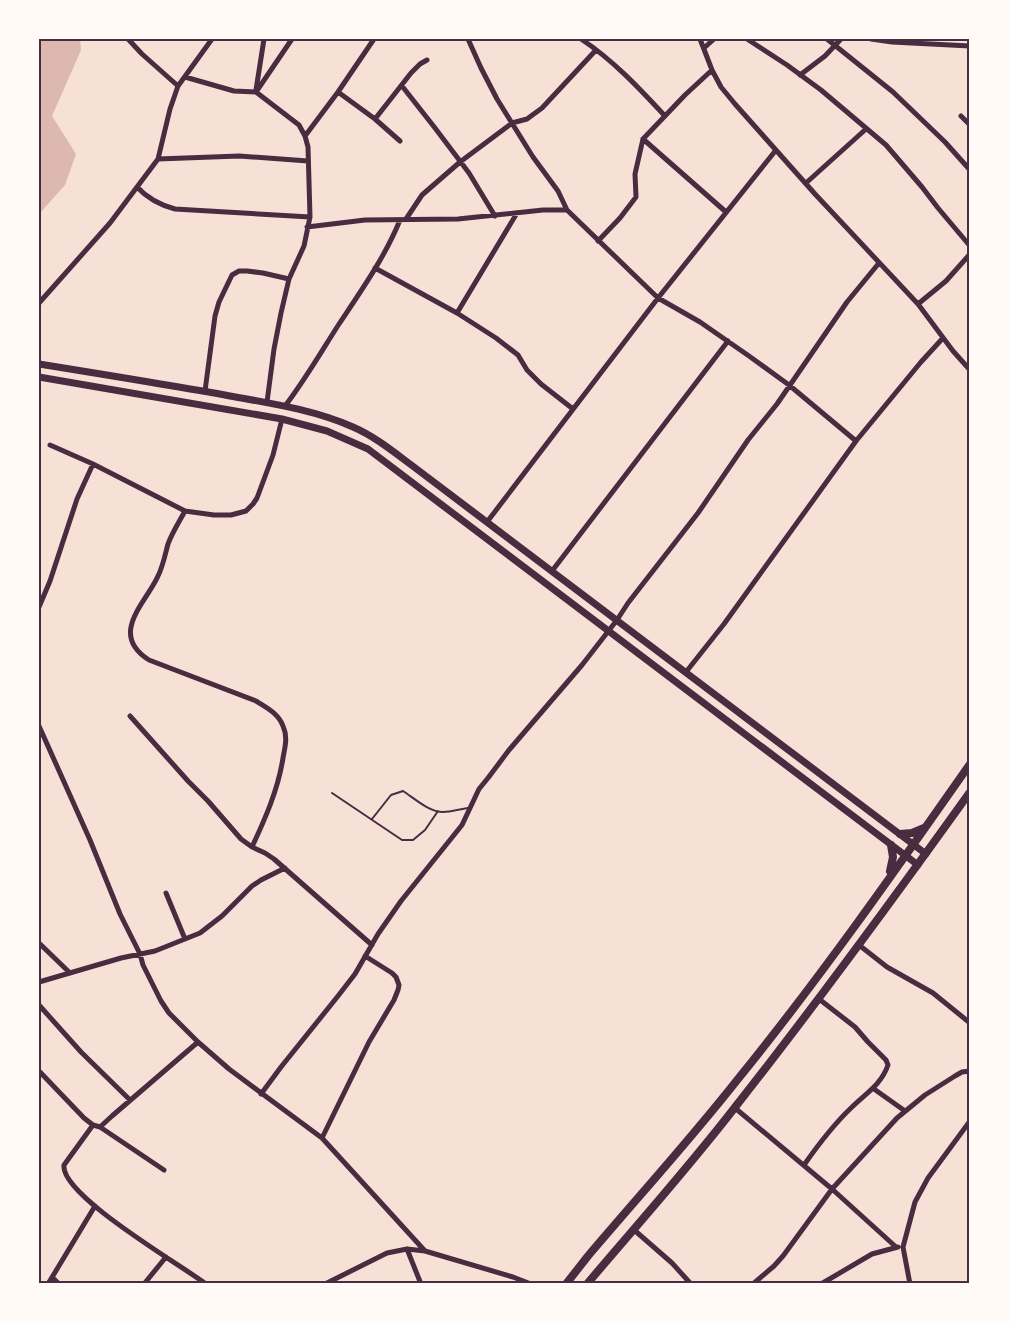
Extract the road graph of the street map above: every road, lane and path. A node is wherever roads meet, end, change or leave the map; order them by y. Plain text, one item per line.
1 (128, 39) edge
2 (212, 39) edge
3 (264, 39) edge
4 (292, 39) edge
5 (468, 39) edge
6 (581, 39) edge
7 (700, 39) edge
8 (714, 39) edge
9 (747, 39) edge
10 (827, 39) edge
11 (842, 39) edge
12 (871, 39) edge
13 (372, 40) edge
14 (835, 46) junction
15 (970, 46) edge
16 (704, 48) junction
17 (596, 50) junction
18 (427, 60) dead end
19 (712, 70) junction
20 (800, 75) junction
21 (185, 77) junction
22 (178, 86) junction
23 (402, 86) junction
24 (256, 92) junction
25 (338, 92) junction
26 (665, 116) junction
27 (961, 116) dead end
28 (375, 120) junction
29 (512, 123) junction
30 (970, 125) edge
31 (866, 129) junction
32 (305, 135) junction
33 (643, 139) junction
34 (400, 141) dead end
35 (776, 150) junction
36 (158, 159) junction
37 (308, 161) junction
38 (460, 162) junction
39 (969, 167) edge
40 (806, 183) junction
41 (137, 187) junction
42 (567, 210) junction
43 (726, 212) junction
44 (517, 213) junction
45 (495, 216) junction
46 (310, 217) junction
47 (403, 220) junction
48 (307, 226) junction
49 (598, 241) junction
50 (970, 246) edge
51 (970, 254) edge
52 (879, 263) junction
53 (375, 268) junction
54 (290, 279) junction
55 (658, 298) junction
56 (39, 303) edge
57 (918, 304) junction
58 (457, 313) junction
59 (943, 338) junction
60 (728, 341) junction
61 (39, 364) edge
62 (970, 370) edge
63 (39, 376) edge
64 (789, 385) junction
65 (206, 391) junction
66 (267, 402) junction
67 (285, 406) junction
68 (573, 409) junction
69 (282, 419) junction
70 (856, 441) junction
71 (50, 445) dead end
72 (93, 464) junction
73 (185, 511) junction
74 (487, 522) junction
75 (552, 571) junction
76 (39, 607) edge
77 (617, 620) junction
78 (608, 630) junction
79 (686, 672) junction
80 (130, 716) dead end
81 (39, 726) edge
82 (970, 764) edge
83 (970, 792) edge
84 (332, 793) dead end
85 (470, 807) junction
86 (438, 811) junction
87 (372, 820) junction
88 (925, 828) junction
89 (900, 834) junction
90 (913, 844) junction
91 (891, 845) junction
92 (252, 848) junction
93 (926, 854) junction
94 (905, 855) junction
95 (918, 865) junction
96 (285, 868) junction
97 (888, 879) junction
98 (166, 893) dead end
99 (185, 939) junction
100 (39, 943) edge
101 (372, 945) junction
102 (859, 945) junction
103 (140, 954) junction
104 (365, 956) junction
105 (70, 972) junction
106 (39, 982) edge
107 (819, 999) junction
108 (39, 1005) edge
109 (970, 1023) edge
110 (778, 1029) junction
111 (790, 1038) junction
112 (198, 1042) junction
113 (39, 1071) edge
114 (970, 1071) edge
115 (873, 1089) junction
116 (261, 1094) junction
117 (130, 1100) junction
118 (735, 1108) junction
119 (905, 1111) junction
120 (970, 1120) edge
121 (93, 1125) junction
122 (100, 1127) junction
123 (322, 1138) junction
124 (804, 1165) junction
125 (164, 1170) dead end
126 (832, 1189) junction
127 (95, 1206) junction
128 (633, 1228) junction
129 (899, 1247) junction
130 (407, 1249) junction
131 (425, 1251) junction
132 (166, 1257) junction
133 (52, 1277) junction
134 (48, 1284) edge
135 (59, 1284) edge
136 (144, 1284) edge
137 (206, 1284) edge
138 (325, 1284) edge
139 (421, 1284) edge
140 (531, 1284) edge
141 (566, 1284) edge
142 (587, 1284) edge
143 (691, 1284) edge
144 (753, 1284) edge
145 (821, 1284) edge
146 (910, 1284) edge

1 - 22 street
2 - 21 street
3 - 24 street
4 - 24 street
5 - 29 street
6 - 17 street
7 - 16 street
8 - 16 street
9 - 20 street
10 - 14 street
11 - 14 street
12 - 15 street
13 - 25 street
14 - 20 street
14 - 39 street
16 - 19 street
17 - 26 street
17 - 29 street
18 - 23 street
19 - 26 street
19 - 35 street
20 - 31 street
21 - 22 street
21 - 24 street
22 - 36 street
23 - 28 street
23 - 38 street
24 - 32 street
25 - 28 street
25 - 32 street
26 - 33 street
27 - 30 street
28 - 34 street
29 - 38 street
29 - 42 street
31 - 40 street
31 - 50 street
32 - 37 street
33 - 43 street
33 - 49 street
35 - 40 street
35 - 43 street
36 - 37 street
36 - 41 street
37 - 46 street
38 - 45 street
38 - 47 street
40 - 52 street
41 - 46 street
41 - 56 street
42 - 44 street
42 - 49 street
43 - 55 street
44 - 45 street
44 - 58 street
45 - 47 street
46 - 48 street
47 - 48 street
47 - 53 street
48 - 54 street
49 - 55 street
51 - 57 street
52 - 57 street
52 - 64 street
53 - 58 street
53 - 67 street
54 - 65 street
54 - 66 street
55 - 60 street
55 - 68 street
57 - 59 street
58 - 68 street
59 - 62 street
59 - 70 street
60 - 64 street
60 - 75 street
61 - 65 street
63 - 69 street
64 - 70 street
64 - 77 street
65 - 66 street
66 - 67 street
67 - 74 street
68 - 74 street
69 - 73 street
69 - 78 street
70 - 79 street
71 - 72 street
72 - 73 street
72 - 76 street
73 - 92 street
74 - 75 street
75 - 77 street
77 - 78 street
77 - 79 street
78 - 85 street
78 - 91 street
79 - 89 street
80 - 92 street
81 - 103 street
82 - 88 main road
83 - 93 main road
84 - 87 lane
85 - 86 lane
85 - 101 street
86 - 87 lane
86 - 87 lane
88 - 89 main road
88 - 90 main road
89 - 90 street
90 - 93 street
90 - 94 main road
91 - 94 street
91 - 97 main road
92 - 96 street
93 - 95 main road
94 - 95 street
94 - 97 main road
95 - 102 main road
96 - 99 street
96 - 101 street
97 - 110 main road
98 - 99 street
99 - 103 street
100 - 105 street
101 - 104 street
102 - 107 main road
102 - 109 street
103 - 105 street
103 - 112 street
104 - 116 street
104 - 123 street
105 - 106 street
107 - 111 main road
107 - 115 street
108 - 117 street
110 - 111 main road
110 - 141 main road
111 - 118 main road
112 - 116 street
112 - 117 street
113 - 121 street
114 - 119 street
115 - 119 street
115 - 124 street
116 - 123 street
117 - 122 street
118 - 124 street
118 - 128 main road
119 - 126 street
120 - 129 street
121 - 122 street
121 - 127 street
122 - 125 street
123 - 131 street
124 - 126 street
126 - 129 street
126 - 144 street
127 - 132 street
127 - 133 street
128 - 142 main road
128 - 143 street
129 - 145 street
129 - 146 street
130 - 131 street
130 - 138 street
130 - 139 street
131 - 140 street
132 - 136 street
132 - 137 street
133 - 134 street
133 - 135 street

